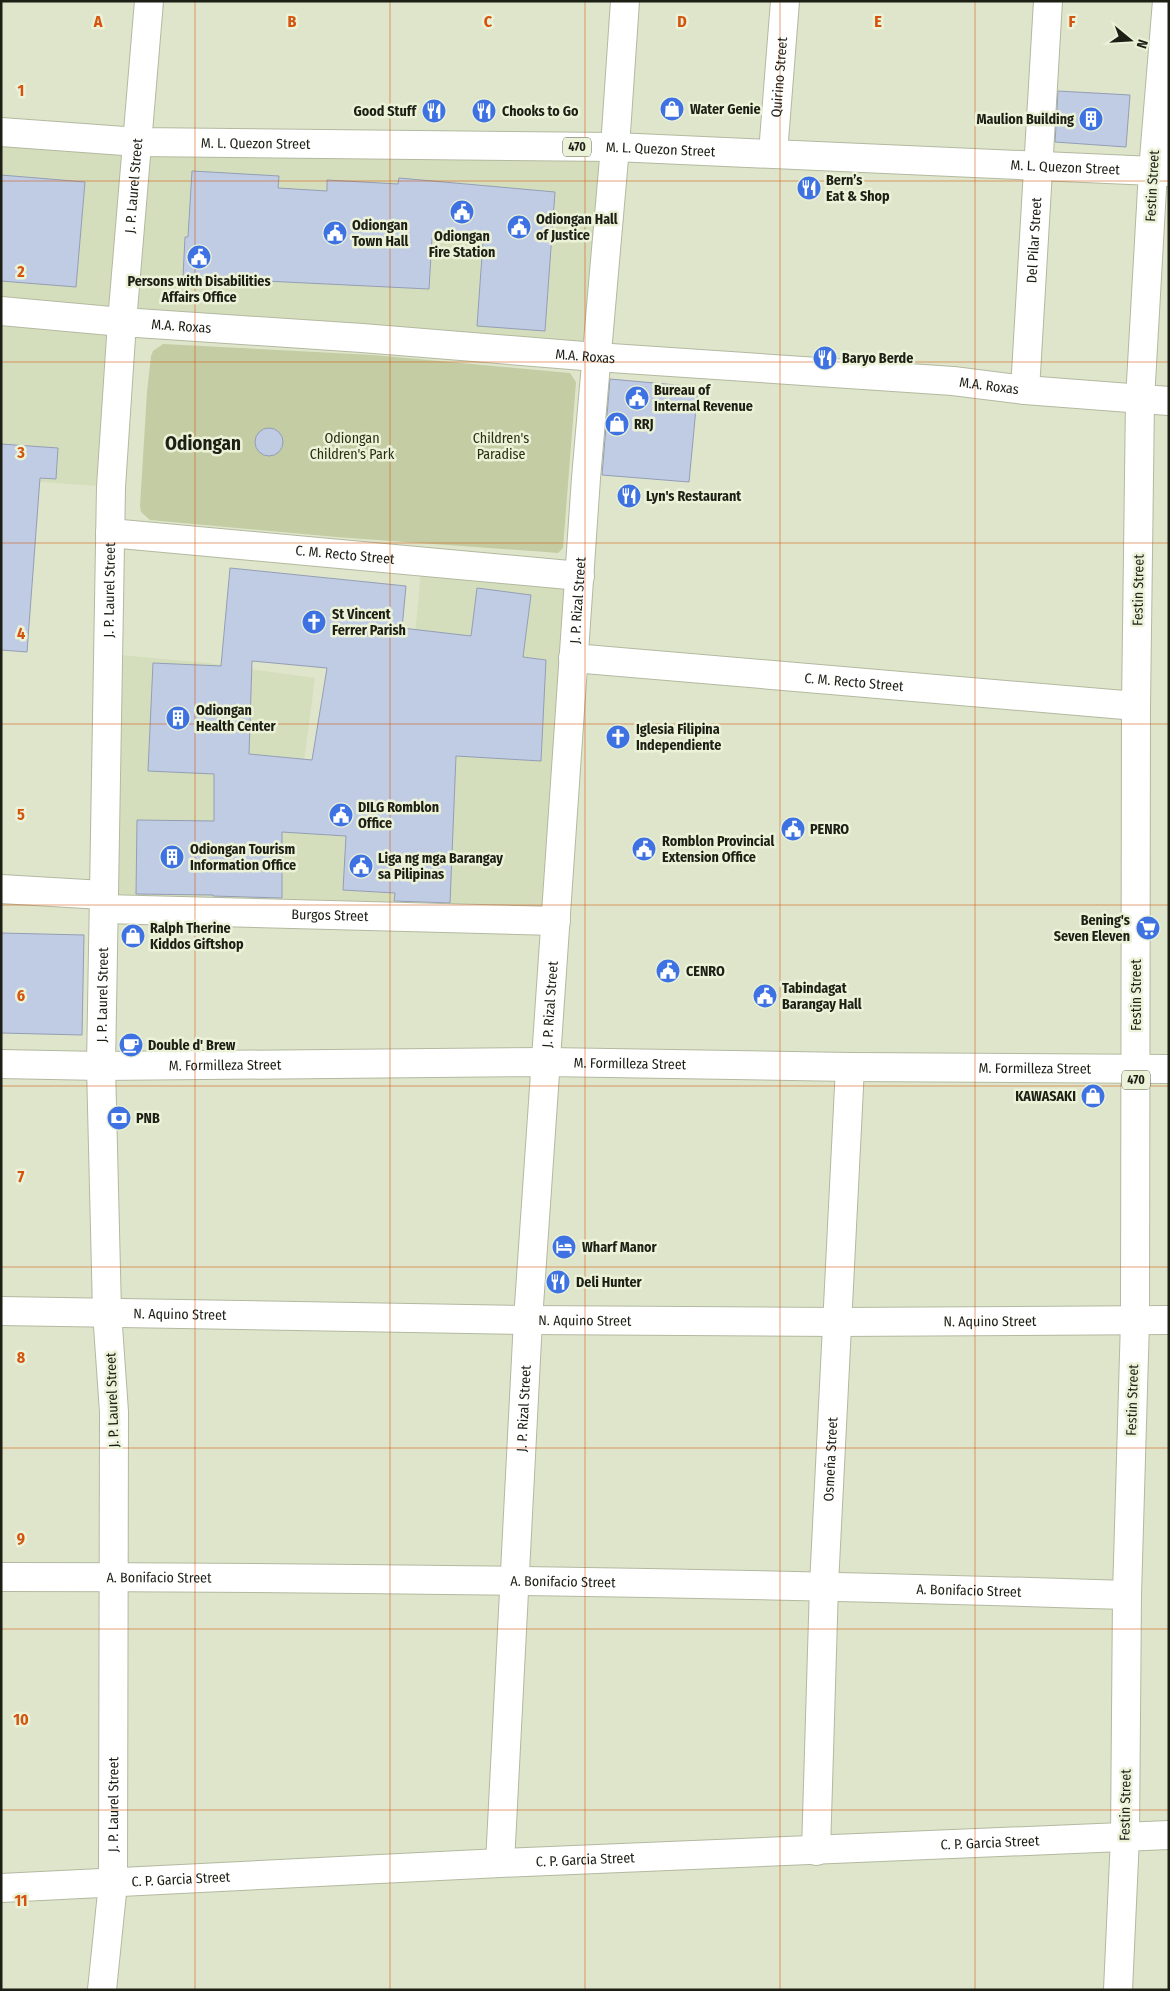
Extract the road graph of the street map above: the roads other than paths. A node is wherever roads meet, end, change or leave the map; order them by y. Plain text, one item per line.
1 (149, 1) edge
2 (625, 1) edge
3 (785, 1) edge
4 (1048, 1) edge
5 (1167, 1) edge
6 (1, 132) edge
7 (138, 142) junction
8 (615, 147) junction
9 (773, 153) junction
10 (1037, 167) junction
11 (1161, 171) edge
12 (1, 311) edge
13 (122, 322) junction
14 (596, 357) junction
15 (1025, 390) junction
16 (1140, 400) junction
17 (1169, 401) edge
18 (110, 533) junction
19 (580, 576) junction
20 (573, 658) junction
21 (1136, 706) junction
22 (1, 889) edge
23 (103, 902) junction
24 (556, 921) junction
25 (547, 1062) junction
26 (1, 1064) edge
27 (101, 1066) junction
28 (850, 1067) junction
29 (1136, 1068) junction
30 (1169, 1069) edge
31 (1, 1311) edge
32 (106, 1312) junction
33 (528, 1320) junction
34 (1169, 1320) edge
35 (1135, 1321) junction
36 (836, 1322) junction
37 (1, 1577) edge
38 (114, 1577) junction
39 (514, 1580) junction
40 (824, 1585) junction
41 (1127, 1595) junction
42 (1169, 1835) edge
43 (1125, 1837) junction
44 (816, 1851) junction
45 (500, 1863) junction
46 (112, 1882) junction
47 (1, 1888) edge
48 (102, 1990) edge
49 (1118, 1990) edge

1 - 7 street, J. P. Laurel Street
2 - 8 street, J. P. Rizal Street
3 - 9 street, Quirino Street
4 - 10 street, Del Pilar Street
5 - 11 street, Festin Street
6 - 7 street, M. L. Quezon Street / 470
7 - 8 street, M. L. Quezon Street / 470
7 - 13 street, J. P. Laurel Street
8 - 9 street, M. L. Quezon Street / 470
8 - 14 street, J. P. Rizal Street
9 - 10 street, M. L. Quezon Street / 470
10 - 11 street, M. L. Quezon Street / 470
10 - 15 street, Del Pilar Street
11 - 16 street, Festin Street / 470
12 - 13 street, M.A. Roxas
13 - 14 street, M.A. Roxas
13 - 18 street, J. P. Laurel Street
14 - 15 street, M.A. Roxas
14 - 19 street, J. P. Rizal Street
15 - 16 street, M.A. Roxas
16 - 17 street, M.A. Roxas
16 - 21 street, Festin Street / 470
18 - 19 street, C. M. Recto Street
18 - 23 street, J. P. Laurel Street
19 - 20 street, J. P. Rizal Street
20 - 21 street, C. M. Recto Street
20 - 24 street, J. P. Rizal Street
21 - 29 street, Festin Street / 470
22 - 23 street, Burgos Street
23 - 24 street, Burgos Street
23 - 27 street, J. P. Laurel Street
24 - 25 street, J. P. Rizal Street
25 - 27 street, M. Formilleza Street
25 - 28 street, M. Formilleza Street
25 - 33 street, J. P. Rizal Street
26 - 27 street, M. Formilleza Street
27 - 32 street, J. P. Laurel Street
28 - 29 street, M. Formilleza Street
28 - 36 street, Osmeña Street
29 - 30 street, M. Formilleza Street
29 - 35 street, Festin Street / 470
31 - 32 street, N. Aquino Street
32 - 33 street, N. Aquino Street
32 - 38 street, J. P. Laurel Street
33 - 36 street, N. Aquino Street
33 - 39 street, J. P. Rizal Street
34 - 35 street, N. Aquino Street
35 - 36 street, N. Aquino Street
35 - 41 street, Festin Street / 470
36 - 40 street, Osmeña Street
37 - 38 street, A. Bonifacio Street
38 - 39 street, A. Bonifacio Street
38 - 46 street, J. P. Laurel Street
39 - 40 street, A. Bonifacio Street
39 - 45 street, J. P. Rizal Street
40 - 41 street, A. Bonifacio Street
40 - 44 street, Osmeña Street
41 - 43 street, Festin Street / 470
42 - 43 street, C. P. Garcia Street
43 - 44 street, C. P. Garcia Street
43 - 49 street, Festin Street / 470
44 - 45 street, C. P. Garcia Street
45 - 46 street, C. P. Garcia Street
46 - 47 street, C. P. Garcia Street
46 - 48 street, J. P. Laurel Street

